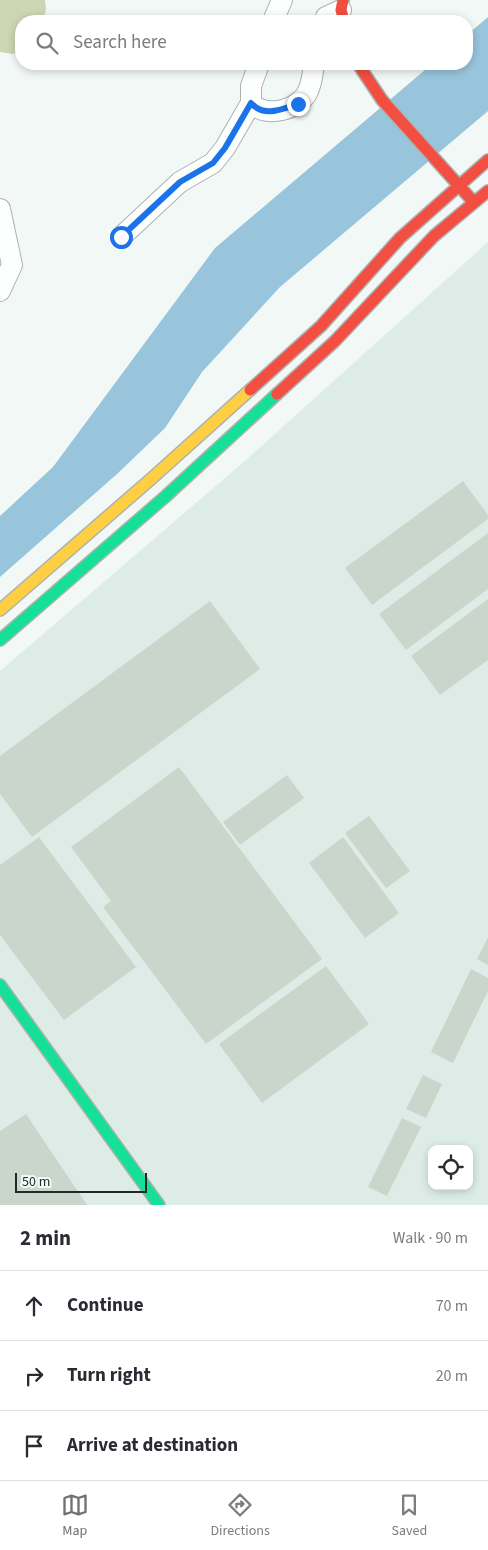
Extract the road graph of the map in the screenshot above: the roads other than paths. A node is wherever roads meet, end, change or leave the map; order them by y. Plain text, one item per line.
1 (282, 0) edge
2 (276, 15) edge
3 (257, 70) edge
4 (313, 70) edge
5 (362, 70) edge
6 (251, 103) junction
7 (488, 160) edge
8 (458, 185) junction
9 (488, 191) edge
10 (474, 203) junction
11 (0, 209) edge
12 (121, 237) dead end
13 (0, 291) edge
14 (0, 610) edge
15 (0, 640) edge
16 (0, 986) edge
17 (158, 1205) edge

1 - 2 street
3 - 6 street
4 - 6 street
5 - 8 street
6 - 12 street
7 - 8 street
8 - 10 street
8 - 14 street
9 - 10 street
10 - 15 street
11 - 13 street
16 - 17 street

